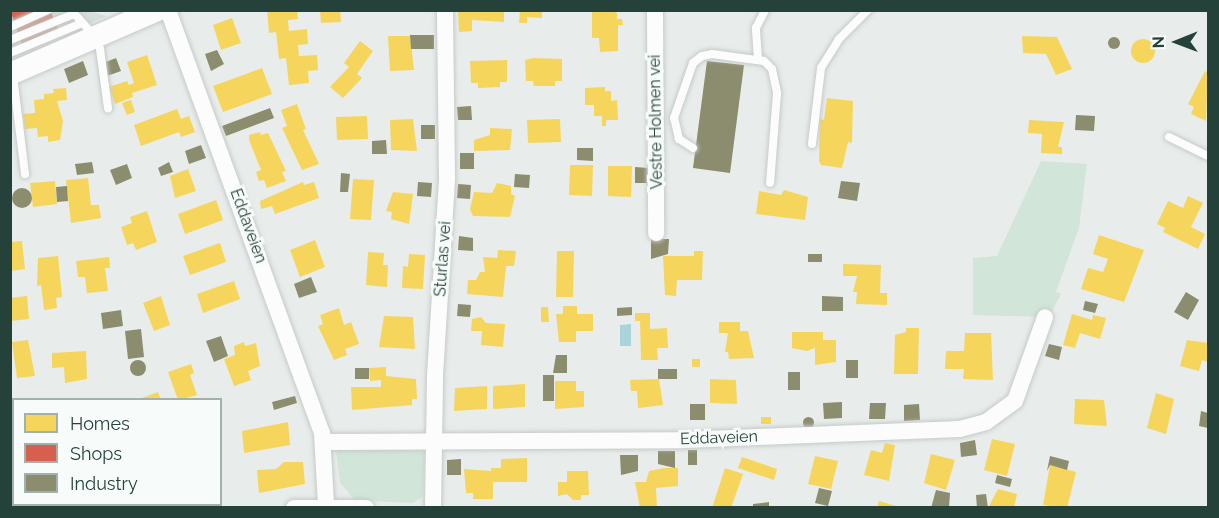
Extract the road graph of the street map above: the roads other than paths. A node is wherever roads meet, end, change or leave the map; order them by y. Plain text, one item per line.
1 (48, 10) edge
2 (157, 10) edge
3 (168, 10) edge
4 (445, 10) edge
5 (655, 10) edge
6 (765, 10) edge
7 (868, 10) edge
8 (73, 12) edge
9 (10, 27) edge
10 (88, 30) junction
11 (10, 40) edge
12 (758, 59) junction
13 (11, 68) edge
14 (108, 108) dead end
15 (1169, 137) dead end
16 (812, 144) dead end
17 (693, 148) dead end
18 (1209, 156) edge
19 (26, 174) dead end
20 (770, 183) dead end
21 (656, 232) dead end
22 (1045, 318) dead end
23 (433, 441) junction
24 (325, 442) junction
25 (326, 506) junction
26 (294, 507) edge
27 (366, 507) edge
28 (433, 507) edge

1 - 9 lane
2 - 10 main road
3 - 24 street, Eddaveien
4 - 23 street, Sturlas vei
5 - 21 street, Vestre Holmen vei
6 - 12 lane
7 - 16 lane
8 - 10 lane
8 - 11 lane
10 - 13 main road
10 - 14 lane
12 - 17 lane
12 - 20 lane
13 - 19 lane
15 - 18 lane
22 - 23 street, Eddaveien
23 - 24 street, Eddaveien
23 - 28 street, Sturlas vei
24 - 25 street, Eddaveien
25 - 26 street
25 - 27 street

